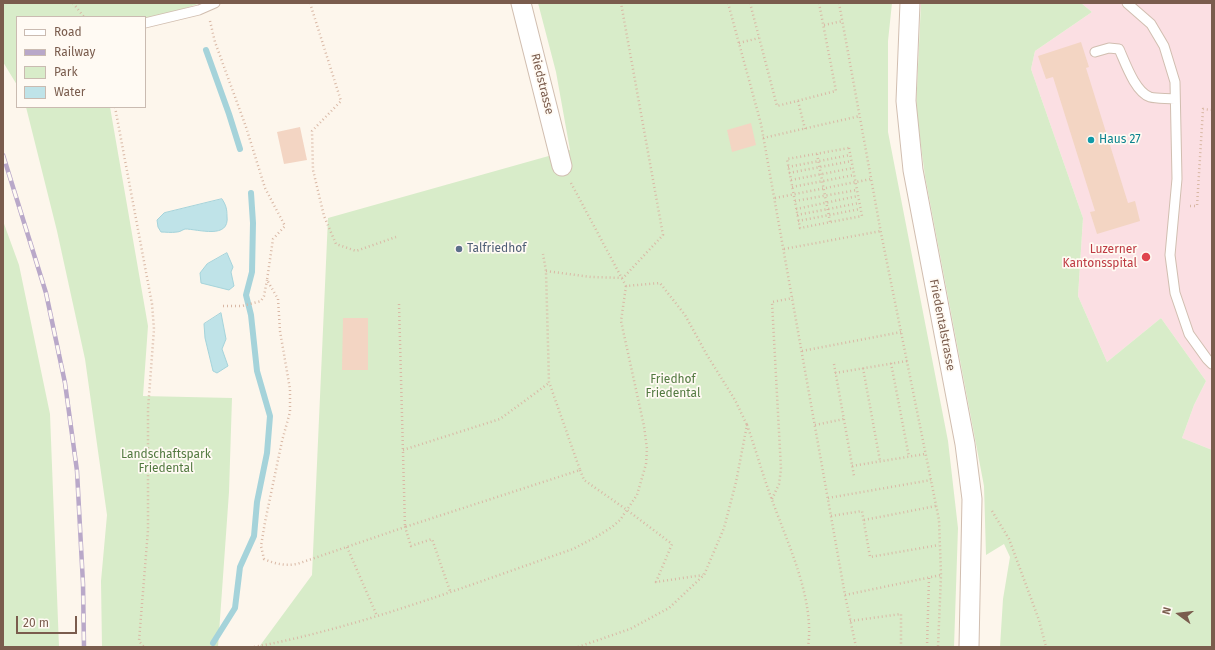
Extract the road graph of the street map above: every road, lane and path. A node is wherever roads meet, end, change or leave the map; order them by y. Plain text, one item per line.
1 (73, 3) edge
2 (215, 3) edge
3 (310, 3) edge
4 (521, 3) edge
5 (621, 3) edge
6 (728, 3) edge
7 (750, 3) edge
8 (819, 3) edge
9 (839, 3) edge
10 (910, 3) edge
11 (1127, 3) edge
12 (206, 7) junction
13 (83, 16) edge
14 (843, 21) junction
15 (146, 23) edge
16 (824, 25) junction
17 (759, 38) junction
18 (739, 43) junction
19 (1095, 52) dead end
20 (1175, 99) junction
21 (798, 100) junction
22 (115, 108) edge
23 (1212, 110) edge
24 (860, 116) junction
25 (805, 129) junction
26 (764, 138) junction
27 (817, 154) junction
28 (850, 155) junction
29 (818, 161) junction
30 (852, 161) junction
31 (562, 166) joint
32 (788, 166) junction
33 (820, 168) junction
34 (853, 168) junction
35 (789, 173) junction
36 (821, 174) junction
37 (854, 175) junction
38 (871, 179) junction
39 (791, 180) junction
40 (822, 180) junction
41 (855, 182) junction
42 (792, 187) junction
43 (824, 188) junction
44 (857, 190) junction
45 (793, 194) junction
46 (825, 196) junction
47 (858, 196) junction
48 (775, 198) junction
49 (795, 202) junction
50 (826, 202) junction
51 (859, 203) junction
52 (1175, 204) junction
53 (796, 208) junction
54 (828, 209) junction
55 (860, 210) junction
56 (797, 215) junction
57 (829, 216) junction
58 (798, 221) junction
59 (830, 222) junction
60 (881, 231) junction
61 (396, 237) dead end
62 (784, 249) junction
63 (543, 254) dead end
64 (546, 271) junction
65 (623, 278) junction
66 (267, 280) junction
67 (626, 286) junction
68 (793, 298) junction
69 (399, 304) dead end
70 (223, 306) dead end
71 (901, 332) junction
72 (802, 351) junction
73 (906, 361) junction
74 (891, 363) junction
75 (834, 364) dead end
76 (1212, 364) edge
77 (863, 368) junction
78 (835, 373) junction
79 (550, 382) junction
80 (844, 419) junction
81 (748, 425) junction
82 (815, 425) junction
83 (403, 450) junction
84 (925, 454) junction
85 (909, 457) junction
86 (880, 462) junction
87 (852, 466) junction
88 (580, 470) junction
89 (854, 476) dead end
90 (931, 480) junction
91 (828, 498) junction
92 (772, 499) junction
93 (936, 506) junction
94 (628, 510) junction
95 (972, 510) junction
96 (831, 516) junction
97 (864, 520) junction
98 (405, 527) junction
99 (939, 545) junction
100 (347, 547) junction
101 (704, 575) junction
102 (941, 575) junction
103 (929, 577) junction
104 (450, 591) junction
105 (845, 595) junction
106 (377, 616) junction
107 (850, 621) junction
108 (144, 647) edge
109 (254, 647) edge
110 (578, 647) edge
111 (808, 647) edge
112 (856, 647) edge
113 (901, 647) edge
114 (927, 647) edge
115 (938, 647) edge
116 (969, 647) edge
117 (1046, 647) edge

1 - 13 path
2 - 12 lane
3 - 61 path
4 - 31 street, Riedstrasse
5 - 65 path
6 - 18 path
7 - 17 path
8 - 16 path
9 - 14 path
10 - 95 street, Friedentalstrasse
11 - 20 lane
12 - 15 lane
12 - 66 path
14 - 16 path
14 - 24 path
16 - 21 path
17 - 18 path
17 - 21 path
18 - 26 path
19 - 20 lane
20 - 52 lane
21 - 25 path
22 - 108 path
23 - 52 path
24 - 25 path
24 - 38 path
25 - 26 path
26 - 48 path
27 - 28 path
27 - 29 path
27 - 32 path
28 - 29 path
28 - 30 path
29 - 32 path
29 - 33 path
30 - 33 path
30 - 34 path
31 - 65 path
32 - 35 path
33 - 35 path
33 - 36 path
34 - 36 path
34 - 37 path
35 - 39 path
36 - 39 path
36 - 40 path
37 - 40 path
37 - 41 path
38 - 41 path
38 - 60 path
39 - 42 path
40 - 42 path
40 - 43 path
41 - 43 path
41 - 44 path
42 - 45 path
43 - 45 path
43 - 46 path
44 - 46 path
44 - 47 path
45 - 48 path
45 - 49 path
46 - 49 path
46 - 50 path
47 - 50 path
47 - 51 path
48 - 62 path
49 - 53 path
50 - 53 path
50 - 54 path
51 - 54 path
51 - 55 path
52 - 76 lane
53 - 56 path
54 - 56 path
54 - 57 path
55 - 57 path
55 - 59 path
56 - 58 path
57 - 58 path
57 - 59 path
58 - 59 path
60 - 62 path
60 - 71 path
62 - 68 path
63 - 64 path
64 - 65 path
64 - 79 path
65 - 67 path
66 - 70 path
66 - 100 path
67 - 81 path
67 - 94 path
68 - 72 path
68 - 92 path
69 - 83 path
71 - 72 path
71 - 73 path
72 - 82 path
73 - 74 path
73 - 84 path
74 - 77 path
74 - 85 path
75 - 78 path
77 - 78 path
77 - 86 path
78 - 80 path
79 - 83 path
79 - 88 path
80 - 82 path
80 - 87 path
81 - 92 path
81 - 101 path
82 - 91 path
83 - 98 path
84 - 85 path
84 - 90 path
85 - 86 path
86 - 87 path
87 - 89 path
88 - 94 path
88 - 98 path
90 - 91 path
90 - 93 path
91 - 96 path
92 - 111 path
93 - 97 path
93 - 99 path
94 - 101 path
94 - 104 path
95 - 116 street, Friedentalstrasse
95 - 117 path
96 - 97 path
96 - 105 path
97 - 99 path
98 - 100 path
98 - 104 path
99 - 102 path
100 - 106 path
101 - 110 path
102 - 103 path
102 - 115 path
103 - 105 path
103 - 114 path
104 - 106 path
105 - 107 path
106 - 109 path
107 - 112 path
107 - 113 path

